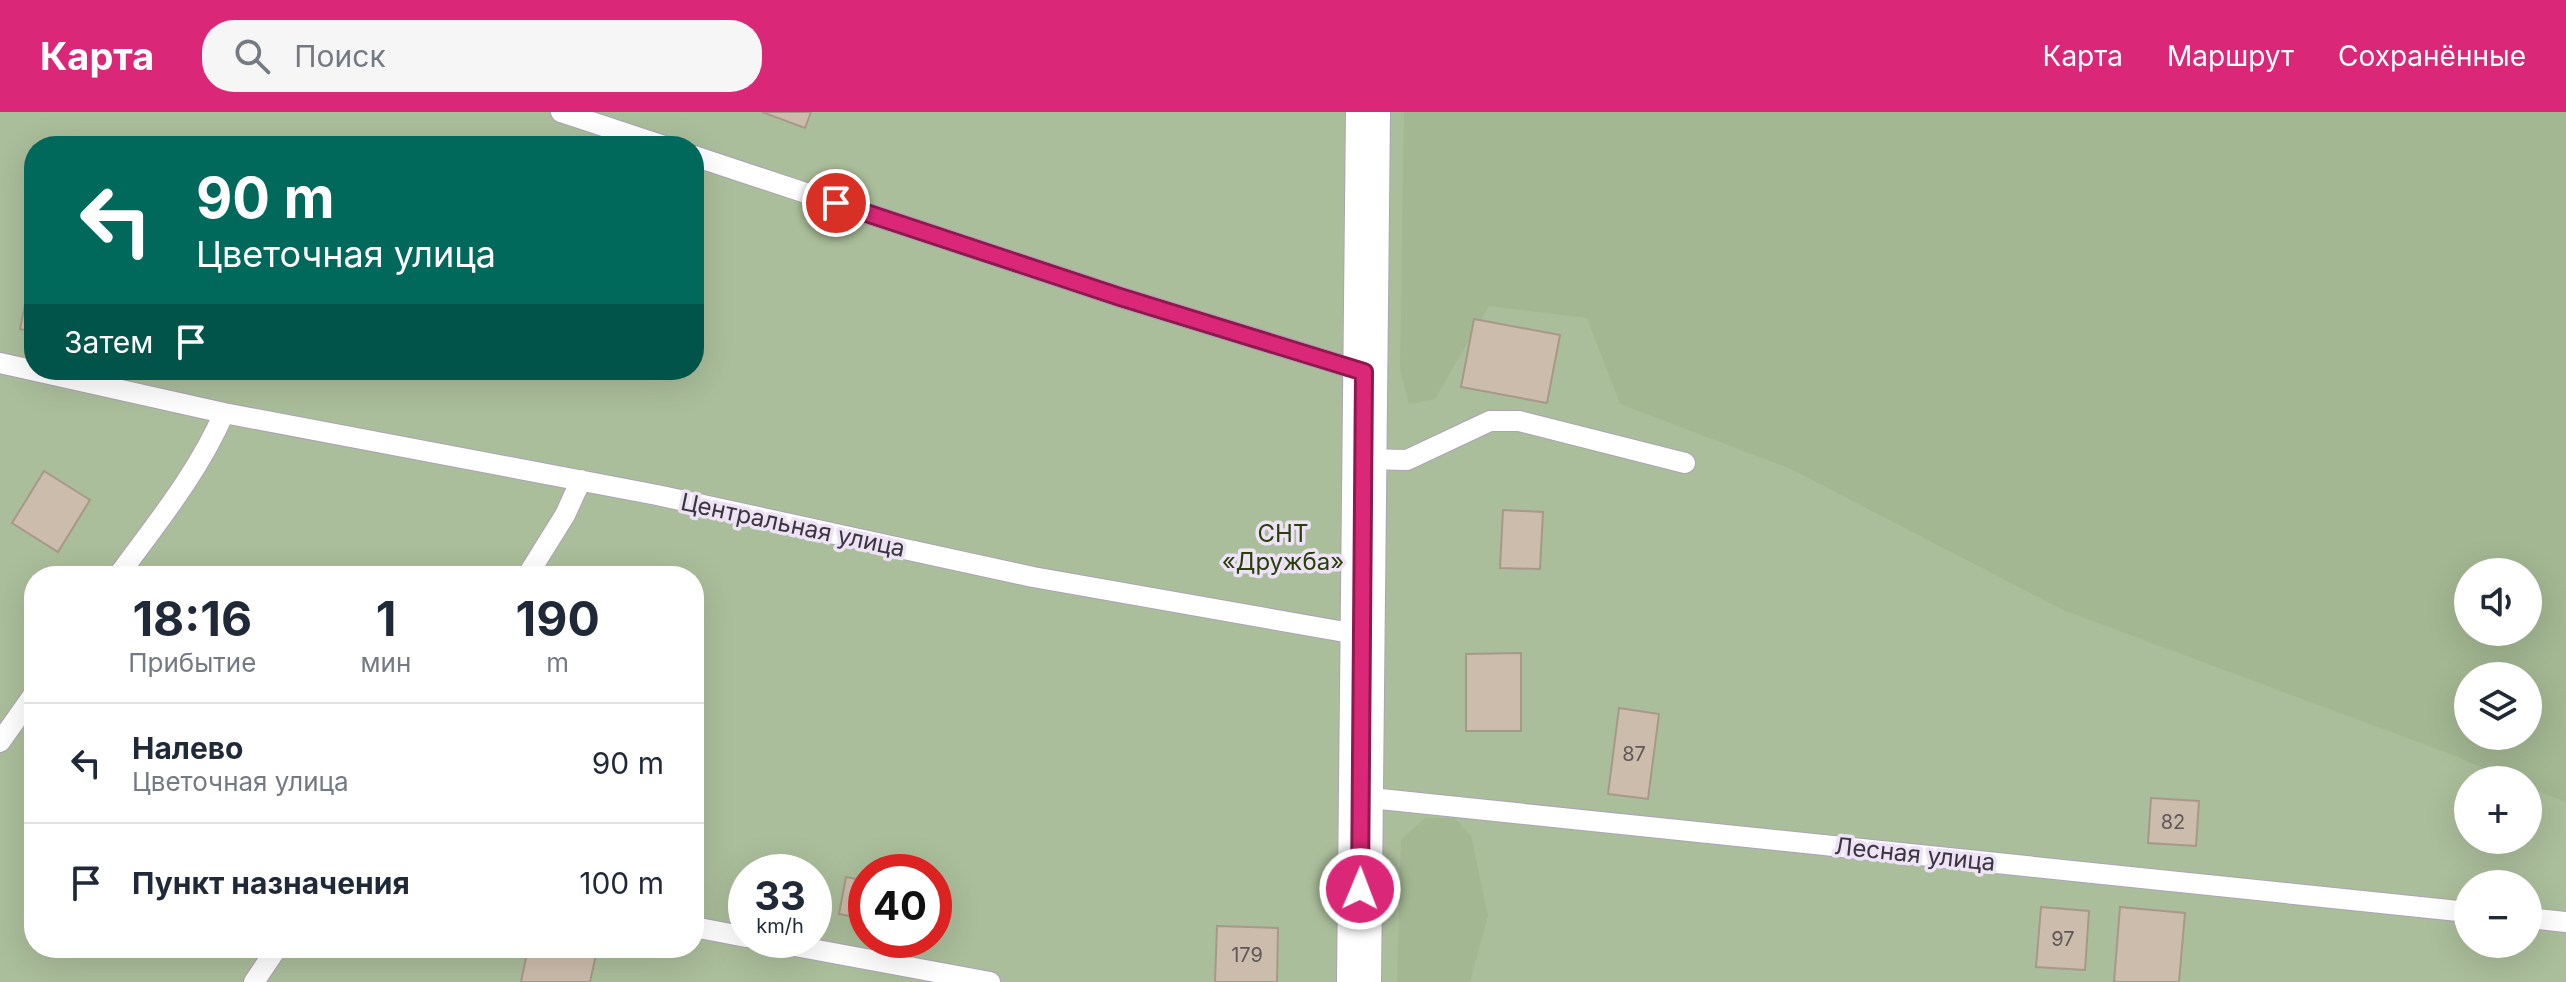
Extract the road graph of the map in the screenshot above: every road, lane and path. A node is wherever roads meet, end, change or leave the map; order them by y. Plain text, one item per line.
1 (561, 112) edge
2 (1368, 112) edge
3 (634, 136) edge
4 (704, 159) edge
5 (0, 363) edge
6 (24, 368) edge
7 (1364, 372) junction
8 (76, 380) edge
9 (224, 413) junction
10 (1364, 459) junction
11 (1685, 463) dead end
12 (581, 480) junction
13 (125, 566) edge
14 (533, 566) edge
15 (1362, 635) junction
16 (24, 708) edge
17 (0, 742) edge
18 (1361, 797) junction
19 (2454, 911) edge
20 (2542, 919) edge
21 (2566, 922) edge
22 (704, 929) edge
23 (728, 934) edge
24 (832, 953) edge
25 (270, 958) edge
26 (254, 982) edge
27 (990, 982) edge
28 (1359, 982) edge

1 - 3 lane
2 - 7 street
4 - 7 lane
5 - 6 lane, Центральная улица
7 - 10 street
8 - 9 lane, Центральная улица
9 - 12 lane, Центральная улица
9 - 13 lane
10 - 11 lane
10 - 15 street
12 - 14 lane
12 - 15 lane, Центральная улица
15 - 18 street
16 - 17 lane
18 - 19 lane, Лесная улица
18 - 28 street
20 - 21 lane
22 - 23 lane
24 - 27 lane
25 - 26 lane

